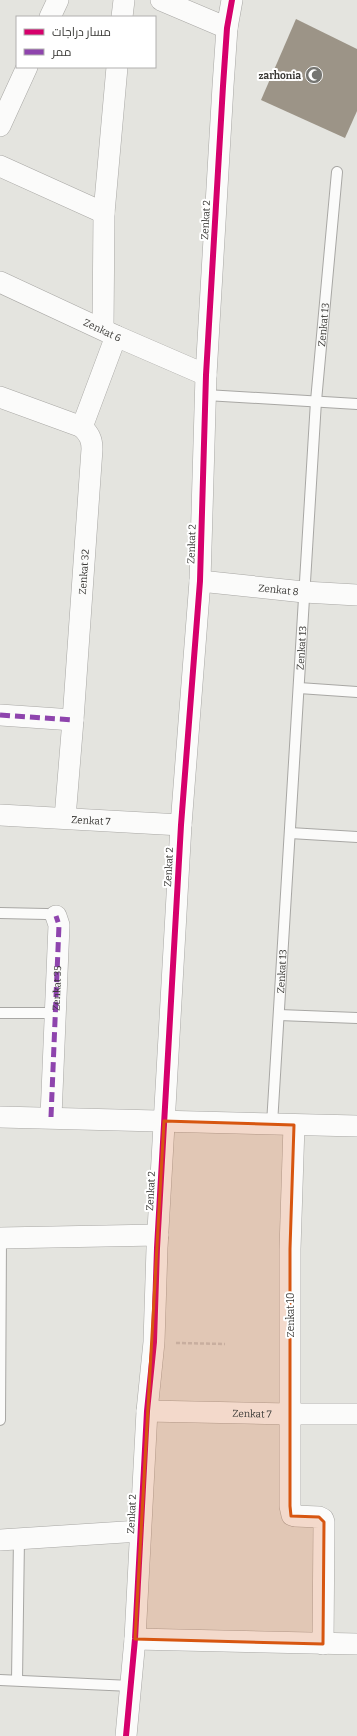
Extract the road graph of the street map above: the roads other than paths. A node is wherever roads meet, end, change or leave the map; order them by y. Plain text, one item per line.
1 (58, 0) edge
2 (124, 0) edge
3 (161, 0) edge
4 (232, 0) edge
5 (50, 16) edge
6 (122, 16) edge
7 (227, 28) junction
8 (27, 68) edge
9 (117, 68) edge
10 (0, 126) edge
11 (0, 166) edge
12 (337, 172) dead end
13 (104, 213) junction
14 (0, 282) edge
15 (109, 332) junction
16 (206, 385) junction
17 (0, 397) edge
18 (316, 401) junction
19 (357, 404) edge
20 (82, 427) junction
21 (200, 581) junction
22 (304, 592) junction
23 (357, 595) edge
24 (299, 688) junction
25 (357, 692) edge
26 (0, 716) edge
27 (73, 720) junction
28 (0, 815) edge
29 (65, 818) junction
30 (181, 825) junction
31 (290, 833) junction
32 (357, 837) edge
33 (0, 913) edge
34 (56, 916) joint
35 (0, 1013) edge
36 (55, 1013) junction
37 (279, 1016) junction
38 (357, 1018) edge
39 (0, 1117) edge
40 (51, 1117) junction
41 (164, 1121) junction
42 (272, 1124) junction
43 (294, 1124) junction
44 (357, 1126) edge
45 (158, 1235) junction
46 (1, 1238) edge
47 (147, 1411) junction
48 (289, 1414) junction
49 (357, 1414) edge
50 (0, 1420) edge
51 (140, 1531) junction
52 (10, 1539) edge
53 (135, 1639) junction
54 (323, 1644) junction
55 (357, 1644) edge
56 (0, 1680) edge
57 (17, 1680) junction
58 (131, 1686) junction
59 (126, 1736) edge

1 - 5 street
2 - 6 street
3 - 7 street
4 - 7 street, Zenkat 2
7 - 16 street, Zenkat 2
8 - 10 street
9 - 13 street
11 - 13 street
12 - 18 lane, Zenkat 13
13 - 15 street
14 - 15 street, Zenkat 6
15 - 16 street, Zenkat 6
15 - 20 street
16 - 18 lane
16 - 21 street, Zenkat 2
17 - 20 street
18 - 19 lane
18 - 22 lane, Zenkat 13
20 - 27 street, Zenkat 32
21 - 22 street, Zenkat 8
21 - 30 street, Zenkat 2
22 - 23 street, Zenkat 8
22 - 24 lane, Zenkat 13
24 - 25 lane
24 - 31 lane, Zenkat 13
26 - 27 street
27 - 29 street, Zenkat 32
28 - 29 street, Zenkat 7
29 - 30 street, Zenkat 7
30 - 41 street, Zenkat 2
31 - 32 lane
31 - 37 lane, Zenkat 13
33 - 34 lane, Zenkat 35
34 - 36 street, Zenkat 35
35 - 36 lane
36 - 40 street, Zenkat 35
37 - 38 lane
37 - 42 lane, Zenkat 13
39 - 40 street
40 - 41 street
41 - 42 street
41 - 45 street, Zenkat 2
42 - 43 street
43 - 44 street
43 - 48 street, Zenkat 10
45 - 46 street
45 - 47 street, Zenkat 2
46 - 50 lane
47 - 48 street, Zenkat 7
47 - 51 street, Zenkat 2
48 - 49 street, Zenkat 7
48 - 54 street, Zenkat 10
51 - 52 street
51 - 53 street, Zenkat 2
52 - 57 lane
53 - 54 street
53 - 58 street, Zenkat 2
54 - 55 street
56 - 57 lane
57 - 58 lane
58 - 59 street, Zenkat 2

